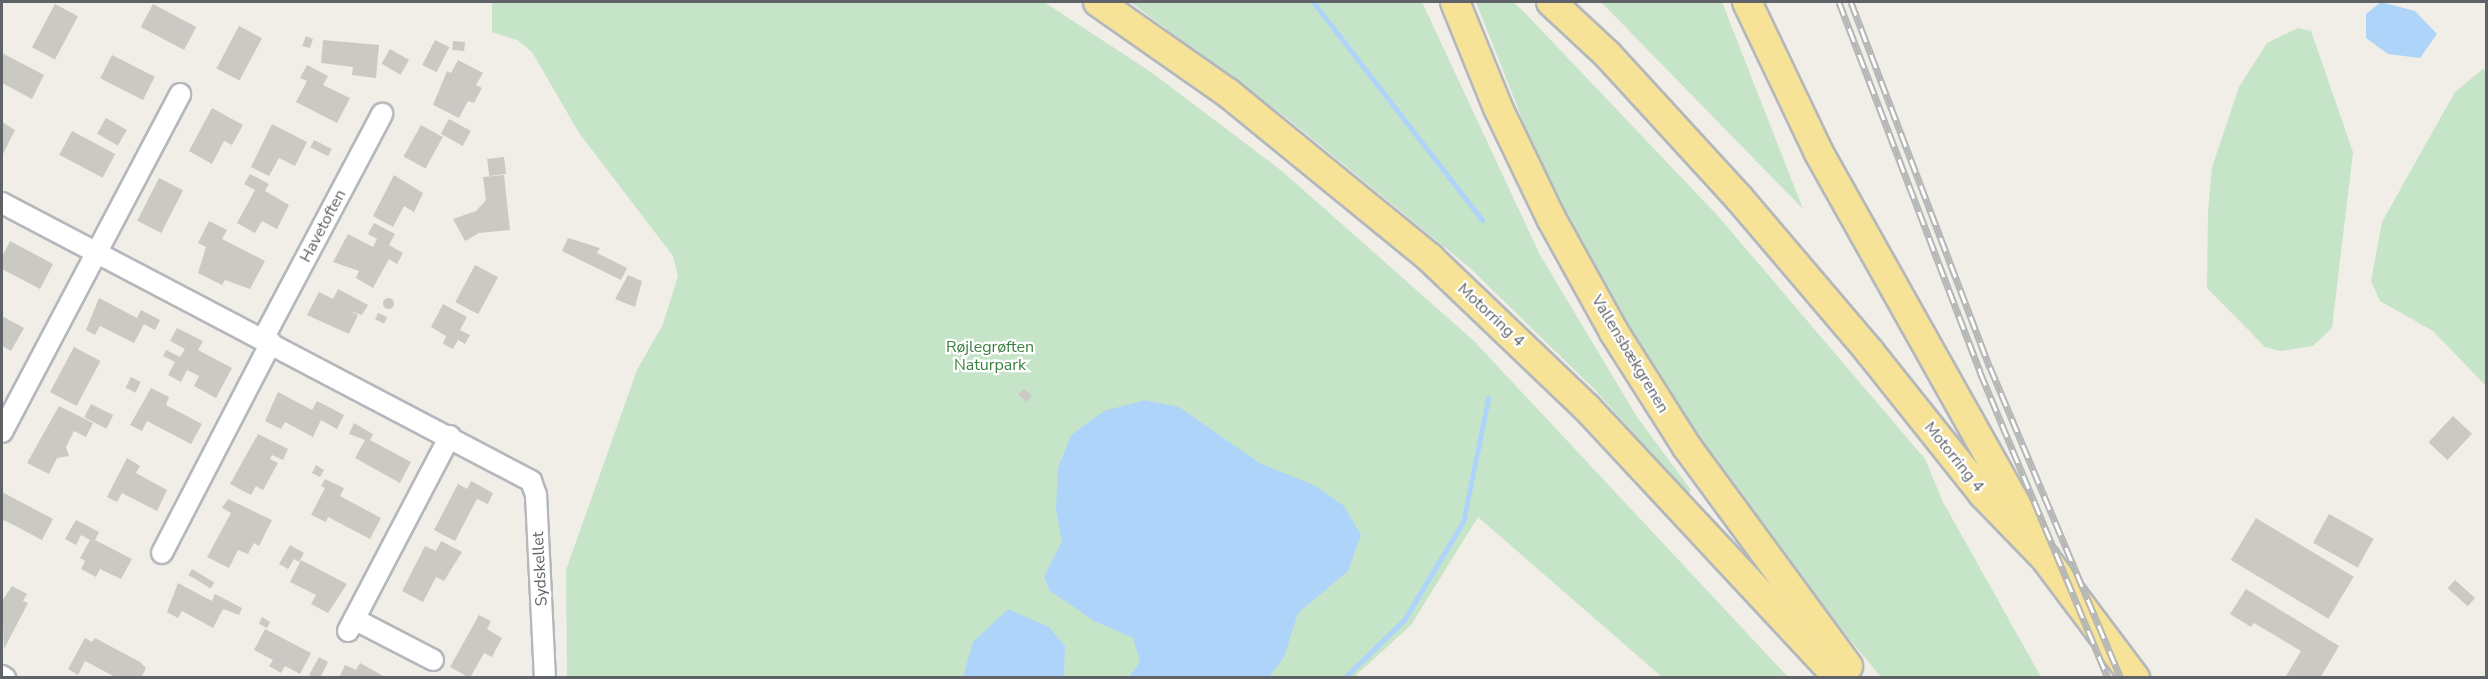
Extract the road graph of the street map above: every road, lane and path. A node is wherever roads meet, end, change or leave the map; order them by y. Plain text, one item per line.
1 (1098, 2) edge
2 (1455, 2) edge
3 (1551, 2) edge
4 (1747, 2) edge
5 (180, 94) dead end
6 (382, 114) dead end
7 (2, 203) edge
8 (98, 253) junction
9 (267, 341) junction
10 (2, 432) edge
11 (450, 436) junction
12 (162, 553) dead end
13 (2045, 558) junction
14 (433, 660) dead end
15 (545, 678) edge
16 (1839, 678) edge
17 (1856, 678) edge
18 (2135, 678) edge

1 - 16 highway, Motorring 4
2 - 17 highway, Vallensbækgrenen
3 - 13 highway, Motorring 4
4 - 13 highway
5 - 8 street
6 - 9 street, Havetoften
7 - 8 street
8 - 9 street
8 - 10 street
9 - 11 street
9 - 12 street, Havetoften
11 - 14 street
11 - 15 street, Sydskellet
13 - 18 highway, Motorring 4

